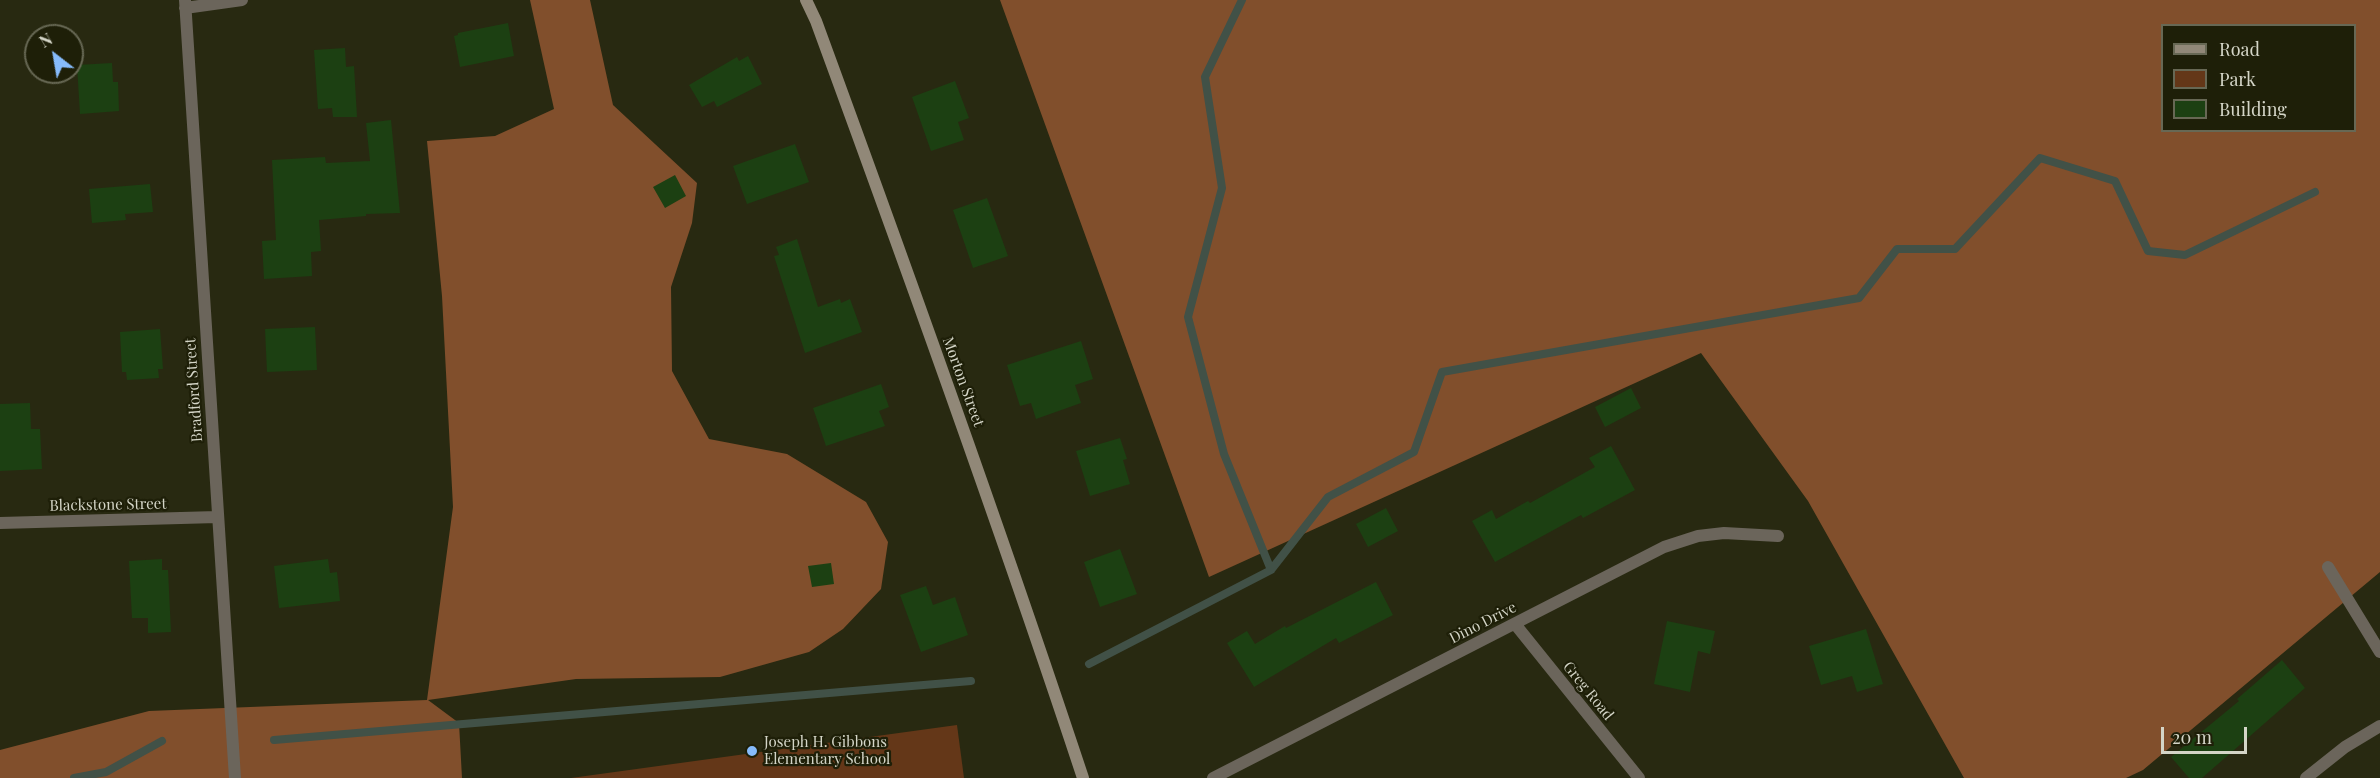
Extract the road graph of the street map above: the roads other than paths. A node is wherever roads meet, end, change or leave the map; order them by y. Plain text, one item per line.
1 (242, 0) edge
2 (806, 0) edge
3 (185, 4) edge
4 (217, 517) junction
5 (0, 523) edge
6 (1778, 536) dead end
7 (2328, 567) dead end
8 (1515, 624) junction
9 (2380, 652) edge
10 (2380, 726) edge
11 (235, 778) edge
12 (1083, 778) edge
13 (1213, 778) edge
14 (1639, 778) edge
15 (2307, 778) edge

1 - 3 street
2 - 12 street, Morton Street
3 - 4 street, Bradford Street
4 - 5 street, Blackstone Street
4 - 11 street, Bradford Street
6 - 8 street, Dino Drive
7 - 9 street
8 - 13 street, Dino Drive
8 - 14 street, Greg Road
10 - 15 street

